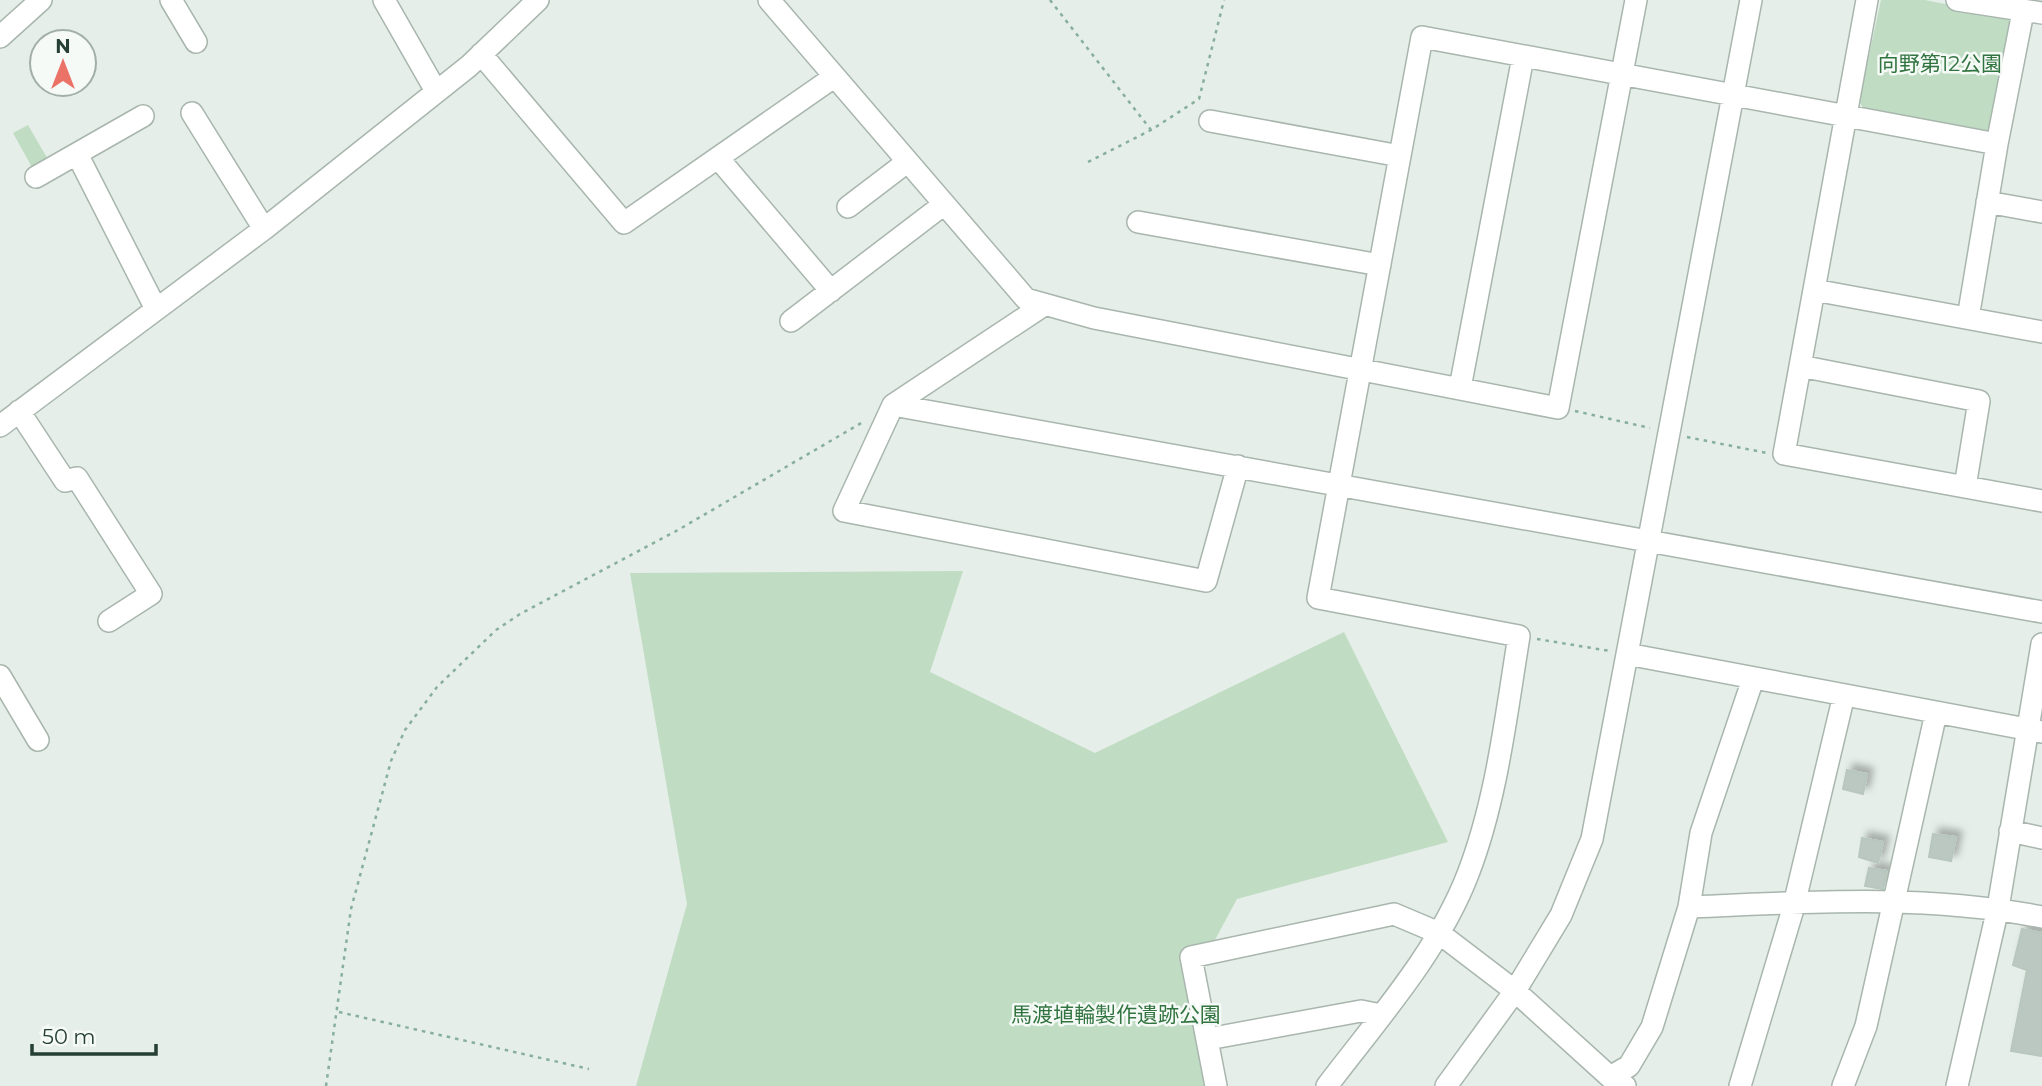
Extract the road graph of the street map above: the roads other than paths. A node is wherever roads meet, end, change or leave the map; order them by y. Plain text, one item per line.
1 (41, 0) edge
2 (171, 0) edge
3 (384, 0) edge
4 (538, 0) edge
5 (769, 0) edge
6 (1636, 0) edge
7 (1751, 0) edge
8 (1867, 0) edge
9 (1957, 0) edge
10 (2033, 13) edge
11 (0, 37) edge
12 (196, 42) dead end
13 (481, 54) junction
14 (1523, 57) junction
15 (1623, 75) junction
16 (834, 77) junction
17 (436, 91) junction
18 (1733, 96) junction
19 (192, 113) dead end
20 (143, 116) dead end
21 (1843, 116) junction
22 (1210, 121) dead end
23 (1997, 144) junction
24 (76, 154) junction
25 (1400, 156) junction
26 (718, 158) junction
27 (907, 163) junction
28 (36, 177) dead end
29 (1987, 202) junction
30 (943, 205) junction
31 (848, 207) dead end
32 (2042, 212) edge
33 (1138, 222) dead end
34 (264, 229) junction
35 (1380, 265) junction
36 (831, 290) junction
37 (1814, 290) junction
38 (1044, 305) junction
39 (156, 309) junction
40 (1968, 318) junction
41 (790, 321) dead end
42 (2042, 332) edge
43 (1800, 366) junction
44 (1361, 371) junction
45 (1460, 388) junction
46 (893, 405) junction
47 (19, 411) junction
48 (0, 426) edge
49 (1238, 466) junction
50 (1337, 483) junction
51 (1965, 487) junction
52 (2042, 501) edge
53 (1649, 541) junction
54 (2042, 612) edge
55 (109, 621) dead end
56 (2042, 644) edge
57 (1627, 654) junction
58 (0, 676) edge
59 (1753, 680) junction
60 (1844, 695) junction
61 (1936, 713) junction
62 (2035, 731) edge
63 (38, 740) dead end
64 (2010, 831) junction
65 (2042, 838) edge
66 (1896, 901) junction
67 (1795, 903) junction
68 (1689, 907) junction
69 (1998, 908) junction
70 (2042, 917) edge
71 (1439, 933) junction
72 (1515, 991) junction
73 (1381, 1015) junction
74 (1208, 1039) junction
75 (1617, 1082) edge
76 (1216, 1086) edge
77 (1327, 1086) edge
78 (1446, 1086) edge
79 (1740, 1086) edge
80 (1843, 1086) edge
81 (1957, 1086) edge

1 - 11 street
2 - 12 street
3 - 17 street
4 - 13 street
5 - 16 street
6 - 15 street
7 - 18 street
8 - 21 street
9 - 10 street
10 - 23 street
13 - 17 street
13 - 26 street
14 - 15 street
14 - 25 street
14 - 45 street
15 - 18 street
15 - 45 street
16 - 26 street
16 - 27 street
17 - 34 street
18 - 21 street
18 - 53 street
19 - 34 street
20 - 24 street
21 - 23 street
21 - 37 street
22 - 25 street
23 - 29 street
24 - 28 street
24 - 39 street
25 - 35 street
26 - 36 street
27 - 30 street
27 - 31 street
29 - 32 street
29 - 40 street
30 - 36 street
30 - 38 street
33 - 35 street
34 - 39 street
35 - 44 street
36 - 41 street
37 - 40 street
37 - 43 street
38 - 44 street
38 - 46 street
39 - 47 street
40 - 42 street
43 - 51 street
43 - 51 street
44 - 45 street
44 - 50 street
46 - 49 street
46 - 49 street
47 - 48 street
47 - 55 street
49 - 50 street
50 - 53 street
50 - 71 street
51 - 52 street
53 - 54 street
53 - 57 street
56 - 62 street
57 - 59 street
57 - 72 street
58 - 63 street
59 - 60 street
59 - 68 street
60 - 61 street
60 - 67 street
61 - 62 street
61 - 66 street
62 - 64 street
64 - 65 street
64 - 69 street
66 - 67 street
66 - 69 street
66 - 80 street
67 - 68 street
67 - 79 street
68 - 75 street
69 - 70 street
69 - 81 street
71 - 72 street
71 - 73 street
71 - 74 street
72 - 75 street
72 - 78 street
73 - 74 street
73 - 77 street
74 - 76 street

